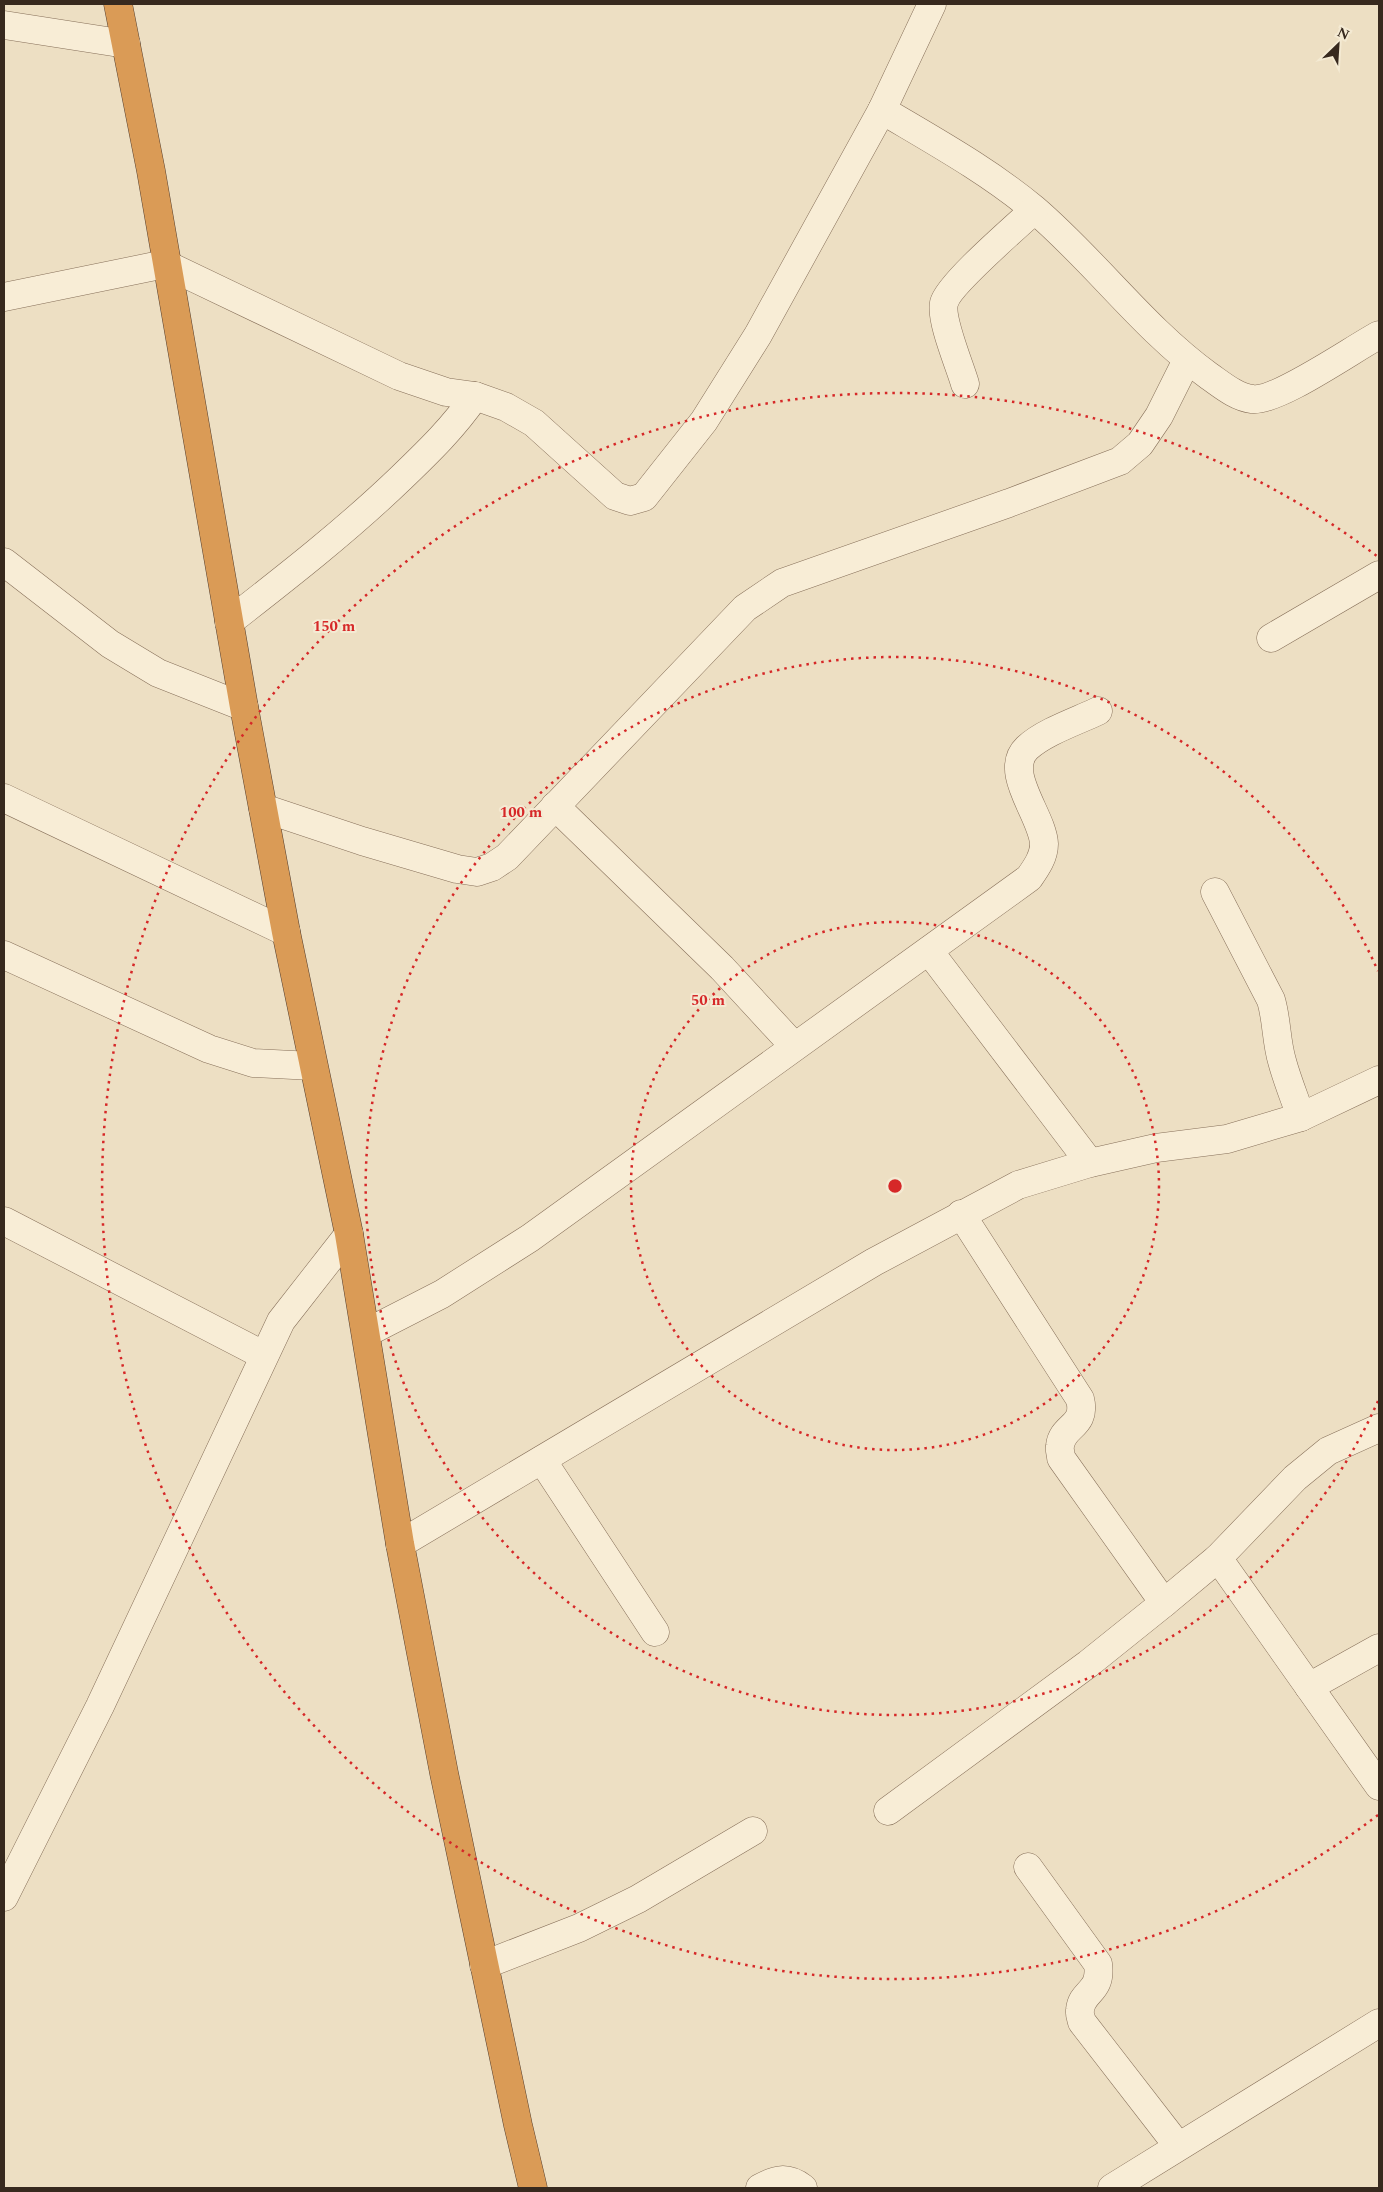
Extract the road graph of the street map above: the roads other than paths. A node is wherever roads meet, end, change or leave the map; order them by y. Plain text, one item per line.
1 (118, 4) edge
2 (932, 4) edge
3 (4, 25) edge
4 (126, 44) junction
5 (882, 110) junction
6 (1034, 210) junction
7 (166, 264) junction
8 (4, 297) edge
9 (1379, 335) edge
10 (1187, 360) junction
11 (965, 384) dead end
12 (475, 396) junction
13 (4, 562) edge
14 (1379, 575) edge
15 (228, 622) junction
16 (1271, 638) dead end
17 (244, 708) junction
18 (1098, 710) dead end
19 (4, 798) edge
20 (555, 806) junction
21 (263, 808) junction
22 (1214, 892) dead end
23 (286, 932) junction
24 (929, 951) junction
25 (4, 955) edge
26 (794, 1046) junction
27 (313, 1066) junction
28 (1379, 1080) edge
29 (1301, 1117) junction
30 (1090, 1163) junction
31 (961, 1214) junction
32 (4, 1221) edge
33 (349, 1234) junction
34 (366, 1333) junction
35 (263, 1355) junction
36 (1379, 1428) edge
37 (542, 1460) junction
38 (400, 1544) junction
39 (1218, 1558) junction
40 (1164, 1602) junction
41 (655, 1632) dead end
42 (1379, 1648) edge
43 (1309, 1687) junction
44 (1379, 1786) edge
45 (888, 1811) dead end
46 (753, 1831) dead end
47 (1028, 1867) dead end
48 (4, 1897) edge
49 (484, 1965) junction
50 (1379, 2023) edge
51 (1178, 2146) junction
52 (533, 2188) edge
53 (760, 2188) edge
54 (803, 2188) edge
55 (1112, 2188) edge

1 - 4 highway
2 - 5 street
3 - 4 street
4 - 7 highway
5 - 6 street
5 - 12 street
6 - 10 street
6 - 11 street
7 - 8 street
7 - 12 street
7 - 15 highway
9 - 10 street
10 - 20 street
12 - 15 street
13 - 17 street
14 - 16 street
15 - 17 highway
17 - 21 highway
18 - 24 street
19 - 23 street
20 - 21 street
20 - 26 street
21 - 23 highway
22 - 29 street
23 - 27 highway
24 - 26 street
24 - 30 street
25 - 27 street
26 - 34 street
27 - 33 highway
28 - 29 street
29 - 30 street
30 - 31 street
31 - 37 street
31 - 40 street
32 - 35 street
33 - 34 highway
33 - 35 street
34 - 38 highway
35 - 48 street
36 - 39 street
37 - 38 street
37 - 41 street
38 - 49 highway
39 - 40 street
39 - 43 street
40 - 45 street
42 - 43 street
43 - 44 street
46 - 49 street
47 - 51 street
49 - 52 highway
50 - 51 street
51 - 55 street
53 - 54 street

